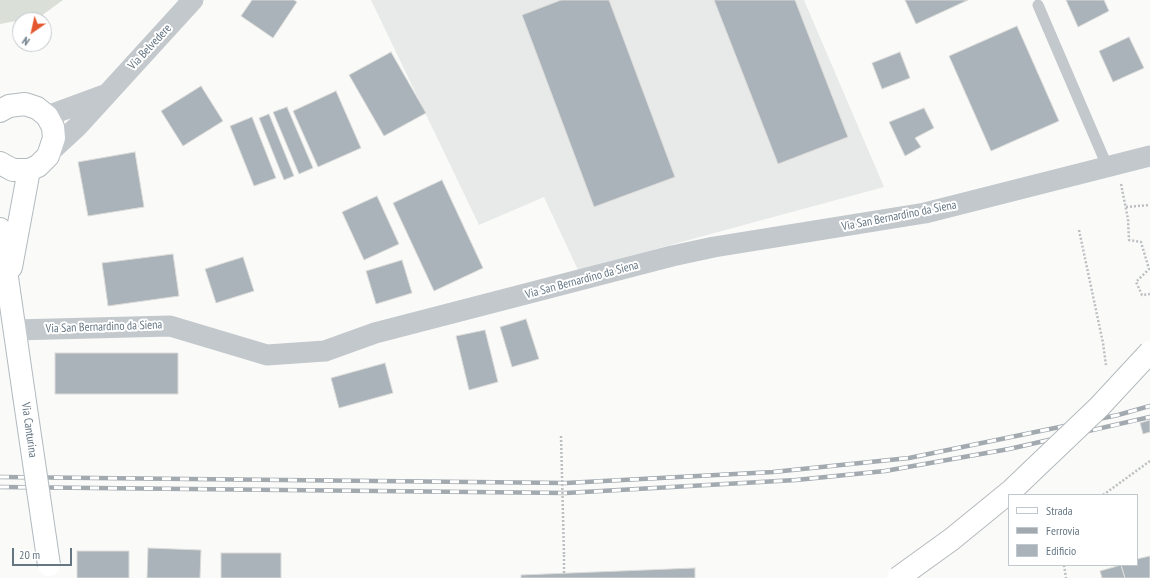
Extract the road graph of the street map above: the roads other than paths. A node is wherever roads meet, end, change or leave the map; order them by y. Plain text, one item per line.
1 (193, 0) edge
2 (1038, 5) dead end
3 (107, 94) junction
4 (3, 103) edge
5 (47, 116) junction
6 (52, 150) junction
7 (1150, 156) edge
8 (0, 164) edge
9 (29, 170) junction
10 (1114, 174) junction
11 (0, 229) edge
12 (7, 282) junction
13 (14, 330) junction
14 (1150, 352) edge
15 (50, 571) edge
16 (898, 578) edge

1 - 3 street, Via Belvedere
2 - 10 lane
3 - 5 street, Via Belvedere
3 - 6 street, Via Belvedere
4 - 5 main road
5 - 6 main road
6 - 9 main road
7 - 10 street, Via San Bernardino da Siena
8 - 9 main road
9 - 12 main road, Via Canturina
10 - 13 street, Via San Bernardino da Siena
11 - 12 main road, Via Canturina
12 - 13 main road, Via Canturina
13 - 15 main road, Via Canturina, bridge
14 - 16 main road, bridge

